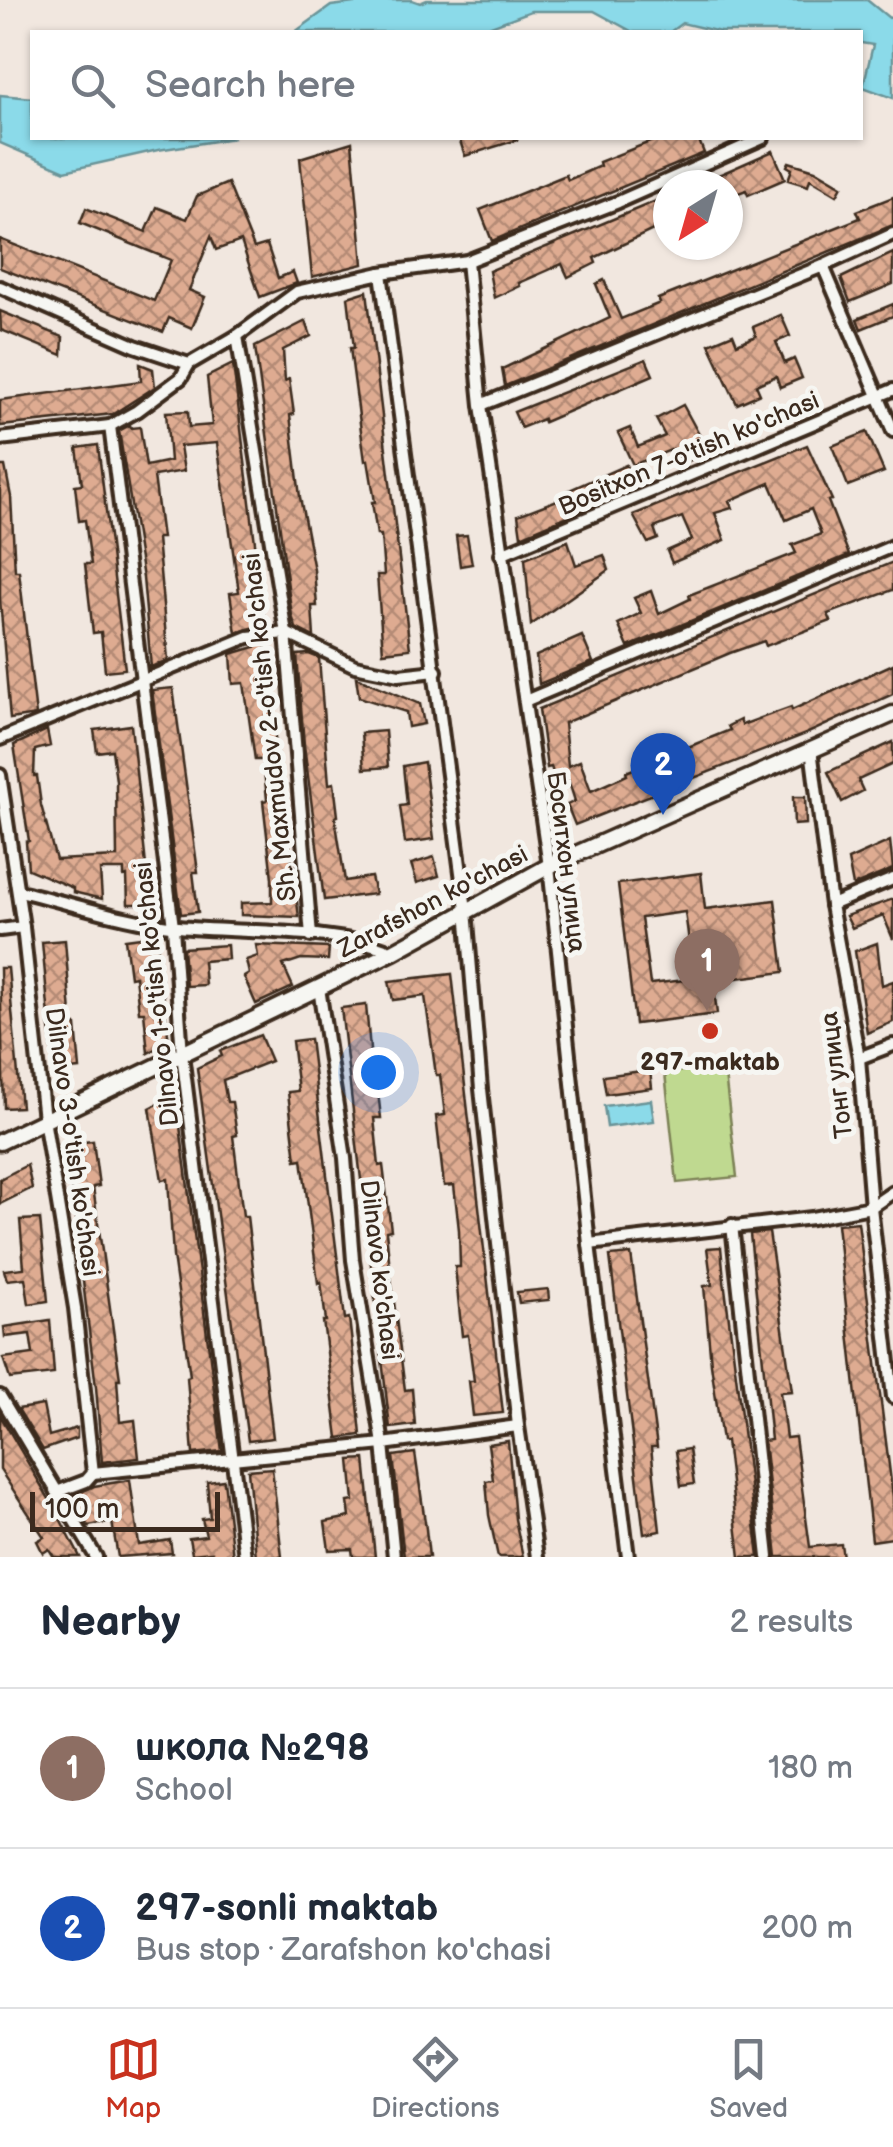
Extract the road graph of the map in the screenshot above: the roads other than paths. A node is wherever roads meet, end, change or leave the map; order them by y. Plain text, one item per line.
1 (758, 140) edge
2 (893, 234) edge
3 (467, 261) junction
4 (823, 266) junction
5 (380, 273) junction
6 (0, 287) edge
7 (237, 336) junction
8 (189, 364) junction
9 (893, 390) edge
10 (878, 396) junction
11 (481, 405) junction
12 (110, 426) junction
13 (893, 431) edge
14 (0, 439) edge
15 (893, 546) edge
16 (502, 554) junction
17 (286, 633) junction
18 (436, 670) junction
19 (140, 683) junction
20 (524, 701) junction
21 (893, 714) edge
22 (0, 739) edge
23 (812, 749) junction
24 (0, 775) edge
25 (549, 866) junction
26 (893, 879) edge
27 (19, 891) junction
28 (831, 904) junction
29 (466, 910) junction
30 (24, 927) junction
31 (173, 927) junction
32 (0, 930) edge
33 (311, 936) junction
34 (393, 952) junction
35 (320, 988) junction
36 (893, 1045) edge
37 (182, 1054) junction
38 (858, 1058) junction
39 (44, 1119) junction
40 (0, 1142) edge
41 (893, 1192) edge
42 (870, 1207) junction
43 (732, 1225) junction
44 (589, 1244) junction
45 (890, 1340) edge
46 (0, 1396) edge
47 (893, 1397) edge
48 (518, 1426) junction
49 (383, 1444) junction
50 (234, 1458) junction
51 (93, 1472) junction
52 (57, 1492) junction
53 (96, 1557) edge
54 (245, 1557) edge
55 (394, 1557) edge
56 (536, 1557) edge
57 (628, 1557) edge
58 (768, 1557) edge

1 - 3 street
2 - 4 street
3 - 5 street
3 - 11 street, Боситхон улица
4 - 10 street
4 - 11 street
5 - 7 street
5 - 18 street
6 - 8 street
7 - 8 street
7 - 17 street, Sh. Maxmudov 2-o'tish ko'chasi
8 - 12 street
9 - 10 street, Bositxon 7-o'tish ko'chasi
10 - 13 street
10 - 16 street, Bositxon 7-o'tish ko'chasi
11 - 16 street, Боситхон улица
12 - 14 street
12 - 19 street, Dilnavo 1-o'tish ko'chasi
15 - 20 street
16 - 20 street, Боситхон улица
17 - 18 street
17 - 19 street
17 - 33 street, Sh. Maxmudov 2-o'tish ko'chasi
18 - 29 street
19 - 22 street
19 - 31 street, Dilnavo 1-o'tish ko'chasi
20 - 25 street, Боситхон улица
21 - 23 street, Zarafshon ko'chasi
23 - 25 street, Zarafshon ko'chasi
23 - 28 street, Тонг улица
24 - 27 street, Dilnavo 3-o'tish ko'chasi
25 - 29 street, Zarafshon ko'chasi
25 - 44 street, Боситхон улица
26 - 28 street
27 - 30 street, Dilnavo 3-o'tish ko'chasi
27 - 31 street
28 - 38 street, Тонг улица
29 - 34 street, Zarafshon ko'chasi
29 - 48 street
30 - 32 street
30 - 39 street, Dilnavo 3-o'tish ko'chasi
31 - 33 street
31 - 37 street, Dilnavo 1-o'tish ko'chasi
33 - 34 street
34 - 35 street, Zarafshon ko'chasi
35 - 37 street, Zarafshon ko'chasi
35 - 49 street, Dilnavo ko'chasi
36 - 38 street
37 - 39 street, Zarafshon ko'chasi
37 - 50 street, Dilnavo 1-o'tish ko'chasi
38 - 42 street, Тонг улица
39 - 40 street, Zarafshon ko'chasi
39 - 51 street, Dilnavo 3-o'tish ko'chasi
41 - 42 street
42 - 43 street
42 - 45 street, Тонг улица
43 - 44 street
43 - 58 street
44 - 57 street, Боситхон улица
45 - 47 street, Тонг улица
46 - 52 street
48 - 49 street
48 - 56 street
49 - 50 street
49 - 55 street, Dilnavo ko'chasi
50 - 51 street
50 - 54 street, Dilnavo 1-o'tish ko'chasi
51 - 52 street
52 - 53 street

